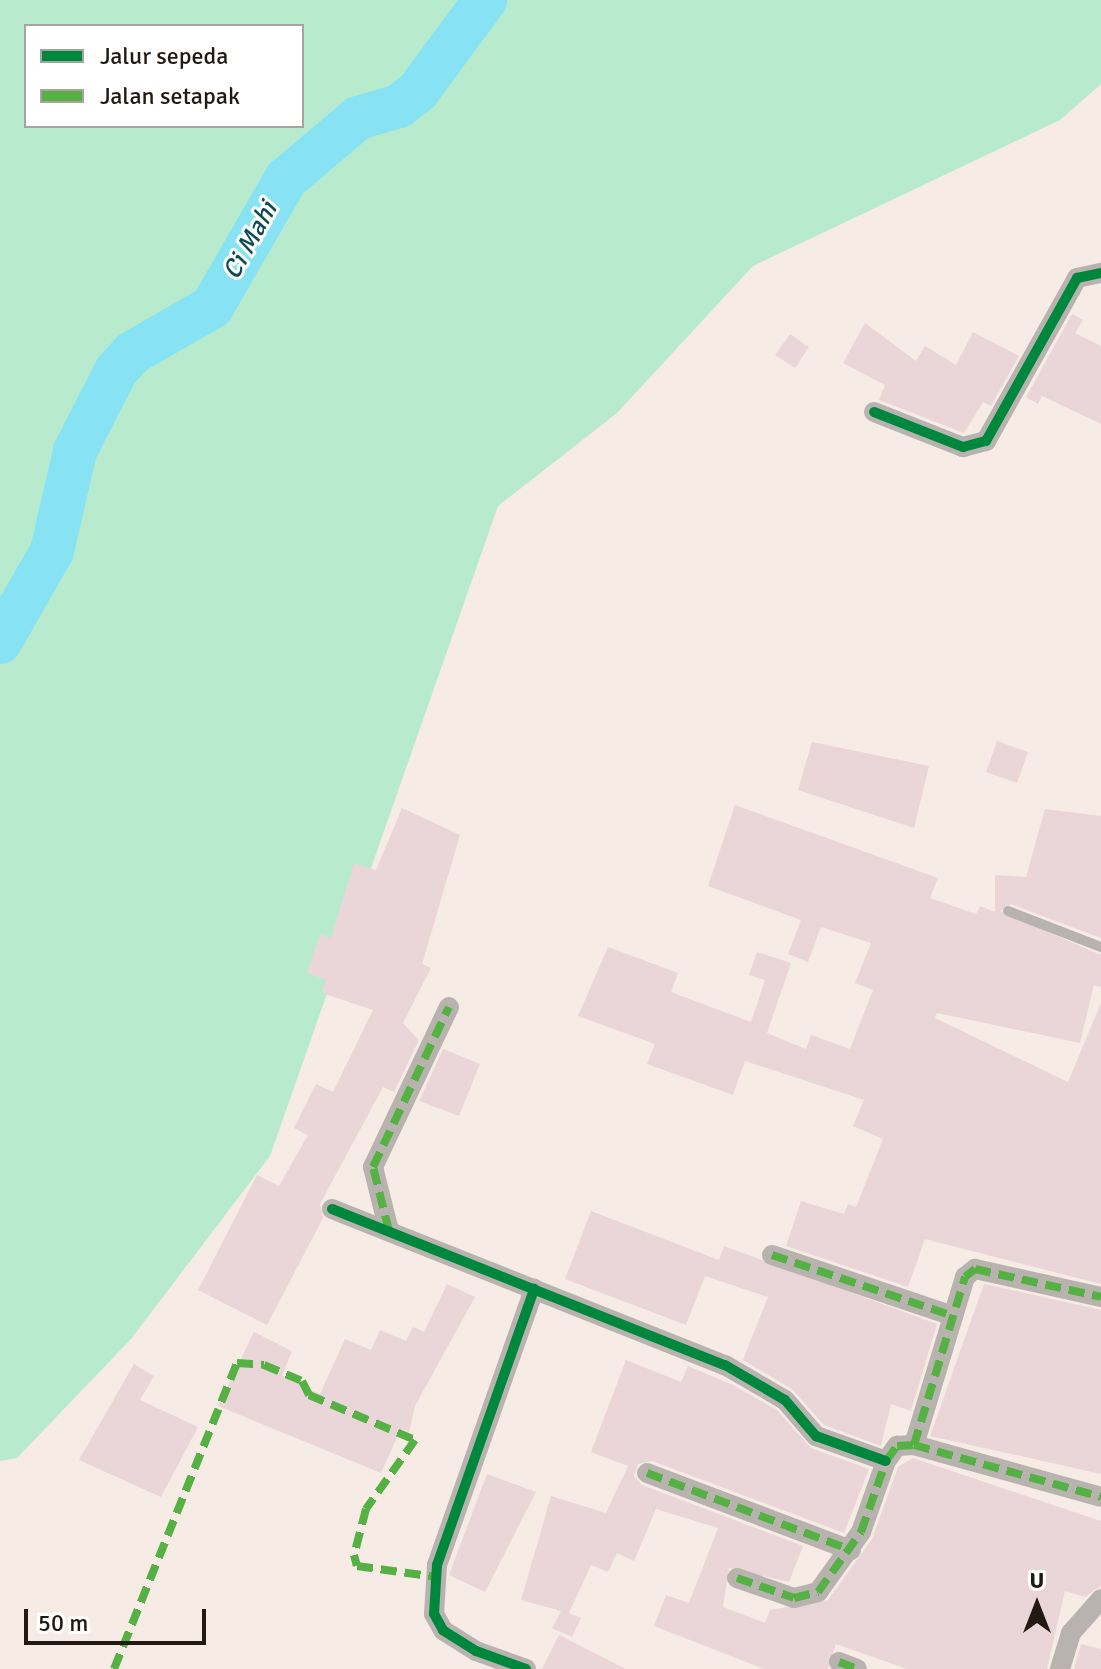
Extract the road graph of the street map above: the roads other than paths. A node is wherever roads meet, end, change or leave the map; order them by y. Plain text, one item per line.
1 (1101, 273) edge
2 (874, 412) dead end
3 (1008, 911) dead end
4 (1101, 947) edge
5 (449, 1007) dead end
6 (332, 1209) dead end
7 (389, 1231) junction
8 (772, 1255) dead end
9 (534, 1289) junction
10 (1101, 1297) edge
11 (953, 1316) junction
12 (914, 1445) junction
13 (886, 1461) junction
14 (647, 1473) dead end
15 (1101, 1497) edge
16 (851, 1550) junction
17 (737, 1578) dead end
18 (1101, 1599) edge
19 (1081, 1621) junction
20 (1101, 1627) edge
21 (526, 1669) edge
22 (1060, 1669) edge

1 - 2 street
3 - 4 lane
5 - 7 street
6 - 7 street
7 - 9 street
8 - 11 street
9 - 13 street
9 - 21 street
10 - 11 street
11 - 12 street
12 - 13 street
12 - 15 street
13 - 16 street
14 - 16 street
16 - 17 street
18 - 19 street
19 - 20 street
19 - 22 street

